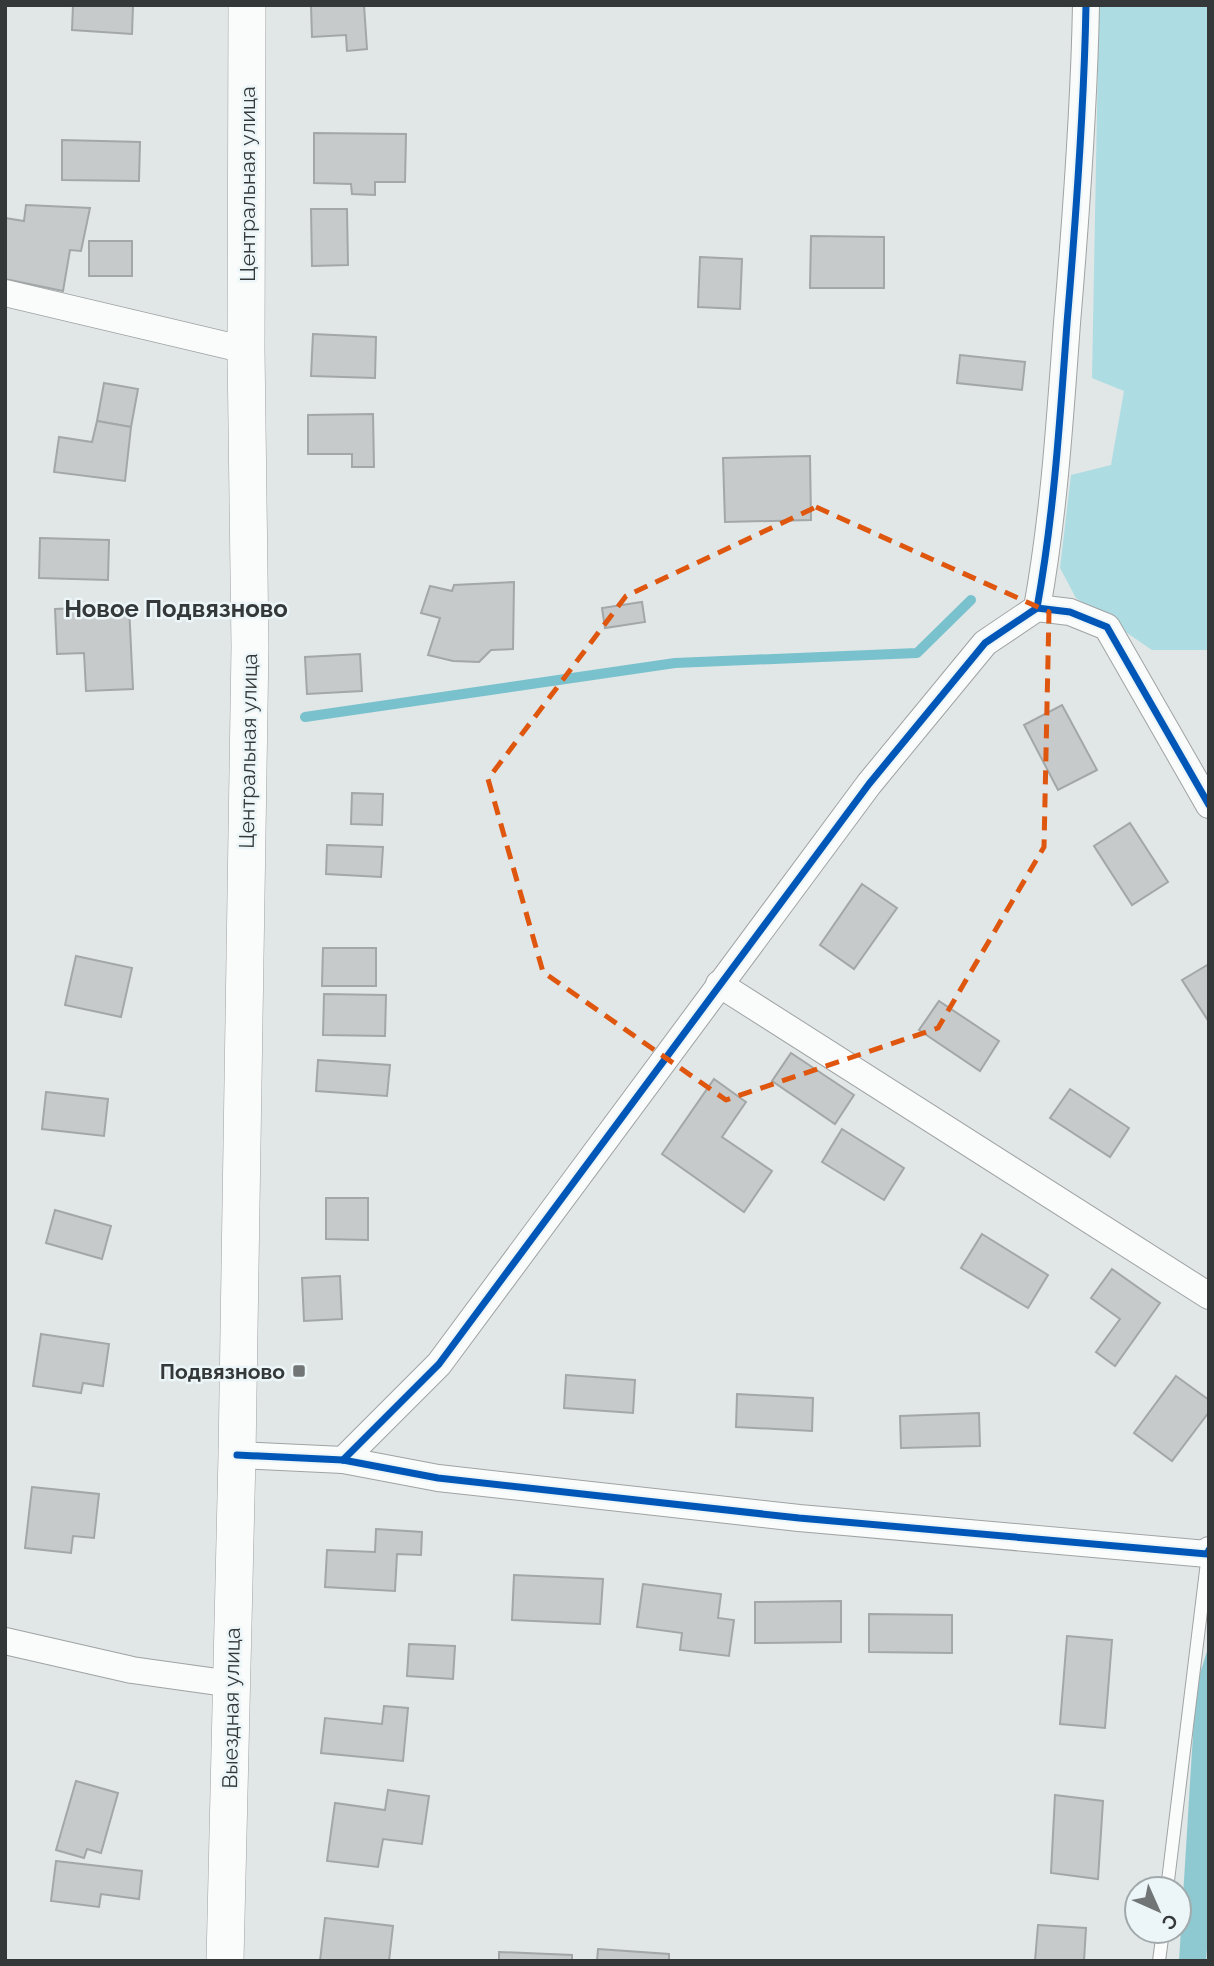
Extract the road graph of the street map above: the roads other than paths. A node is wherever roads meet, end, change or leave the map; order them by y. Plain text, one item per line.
1 (247, 5) edge
2 (1086, 5) edge
3 (5, 293) edge
4 (246, 350) junction
5 (1037, 608) junction
6 (1209, 805) edge
7 (719, 984) junction
8 (1209, 1297) edge
9 (237, 1455) junction
10 (343, 1460) junction
11 (1208, 1553) edge
12 (5, 1641) edge
13 (232, 1684) junction
14 (1169, 1875) edge
15 (225, 1961) edge

1 - 4 main road, Центральная улица
2 - 5 street
3 - 4 street
4 - 9 main road, Центральная улица
5 - 6 street
5 - 7 street
7 - 8 street
7 - 10 street
9 - 10 street
9 - 13 main road, Выездная улица
10 - 11 street
11 - 14 lane
12 - 13 street
13 - 15 main road, Выездная улица

